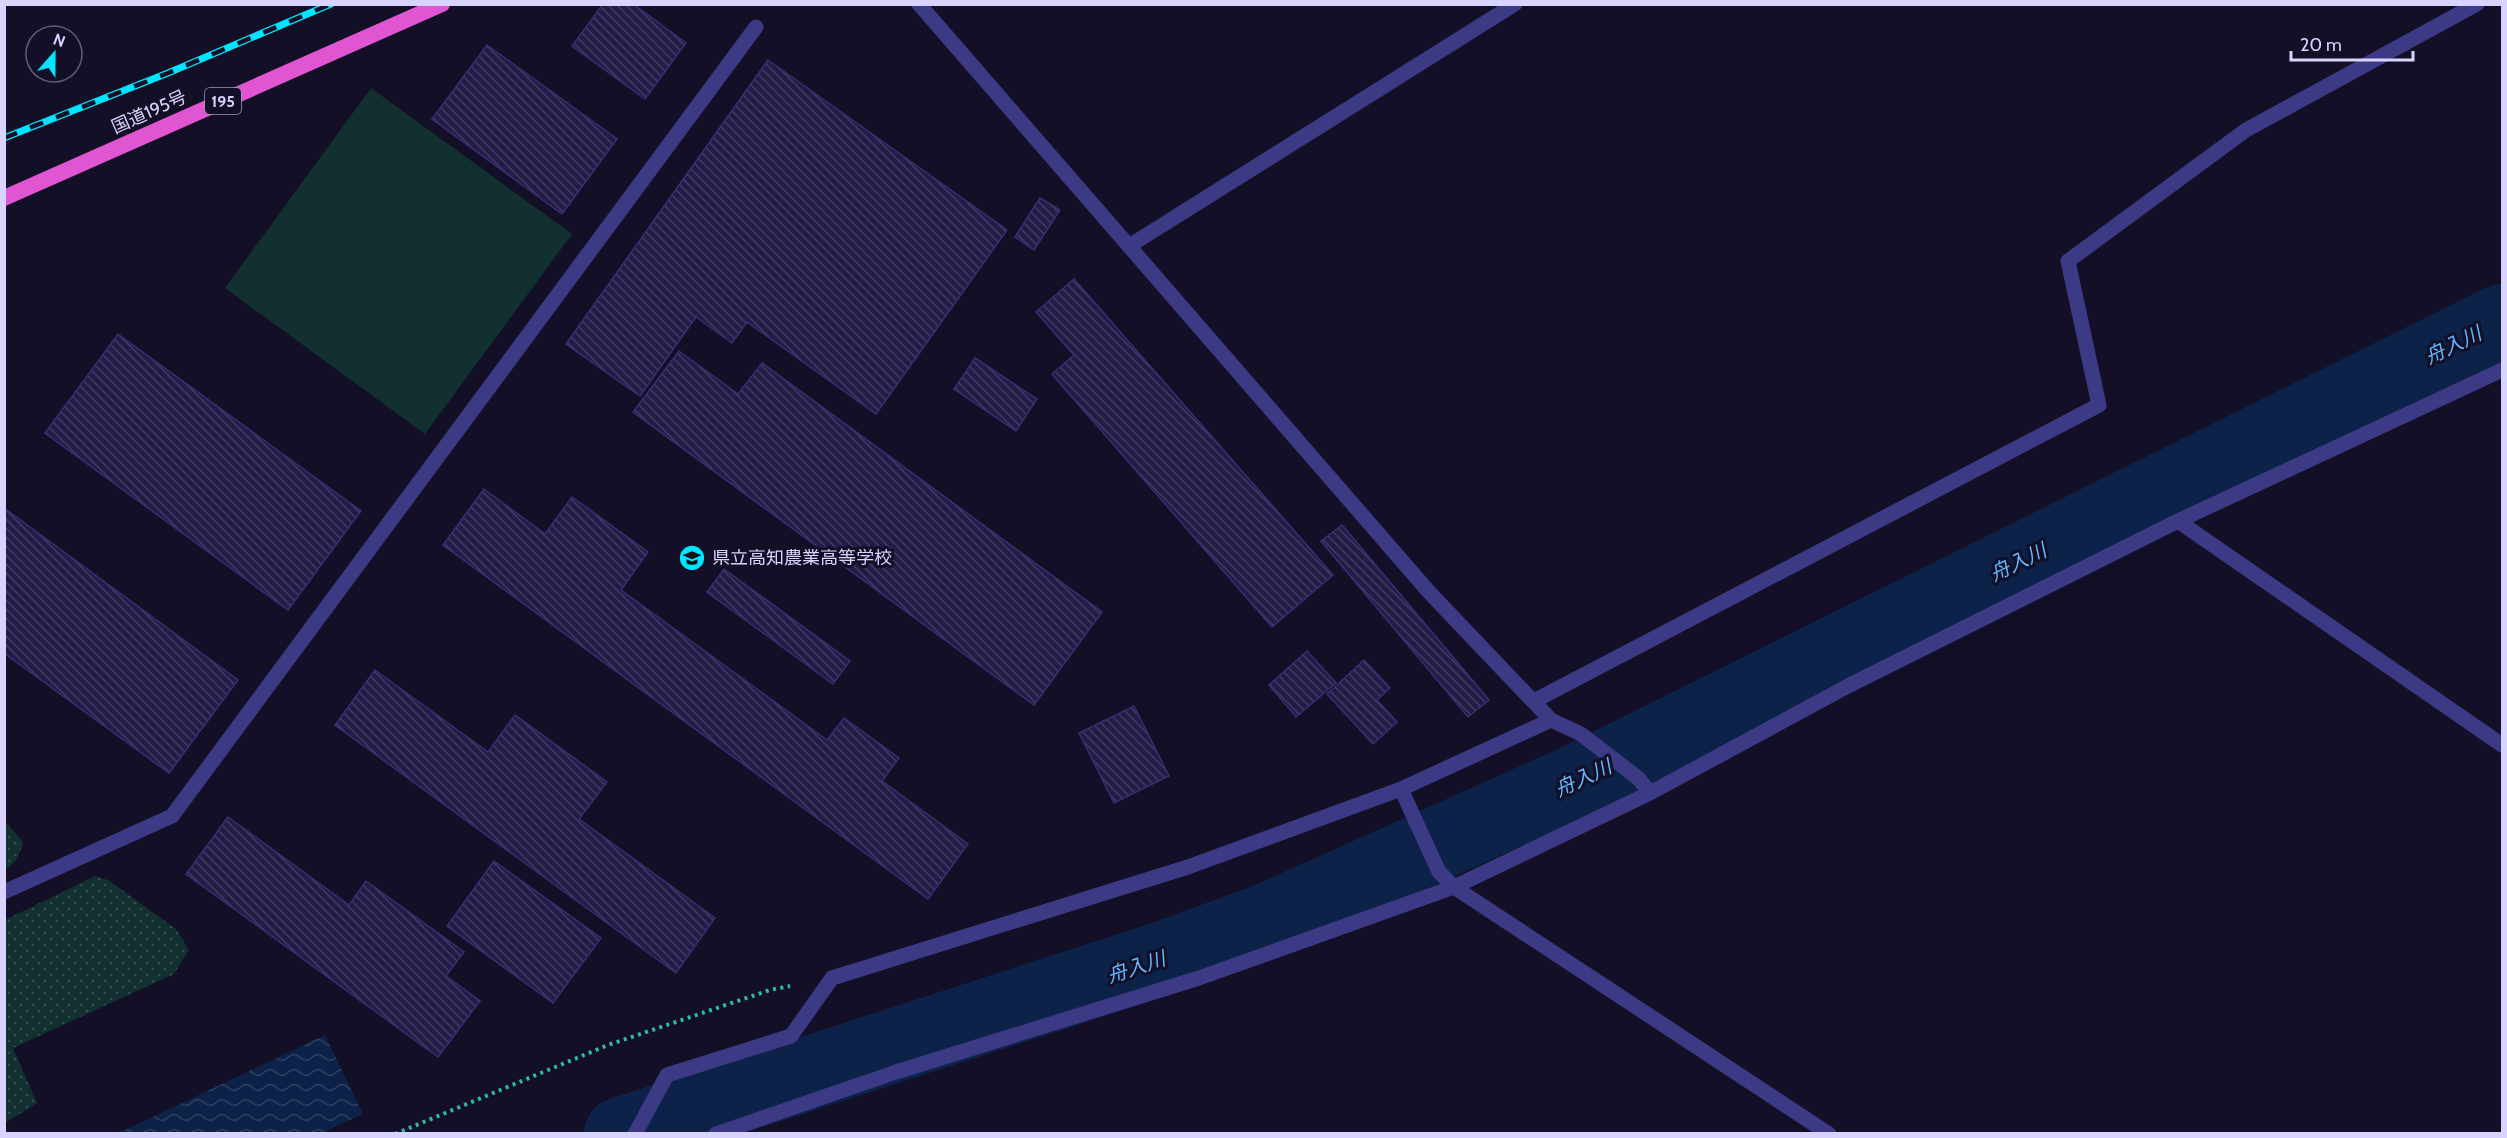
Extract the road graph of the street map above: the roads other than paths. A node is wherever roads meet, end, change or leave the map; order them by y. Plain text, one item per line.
1 (442, 4) edge
2 (919, 4) edge
3 (1515, 4) edge
4 (2477, 4) edge
5 (756, 27) dead end
6 (4, 198) edge
7 (1129, 246) junction
8 (2502, 370) edge
9 (2178, 521) junction
10 (1534, 701) junction
11 (1551, 720) junction
12 (2502, 745) edge
13 (1401, 789) junction
14 (1650, 793) junction
15 (1454, 887) junction
16 (4, 892) edge
17 (635, 1134) edge
18 (716, 1134) edge
19 (1829, 1134) edge

1 - 6 highway, 国道195号 / 195
2 - 7 street
3 - 7 street
4 - 10 street
5 - 16 street
7 - 10 street
8 - 9 street
9 - 12 street
9 - 14 street
10 - 11 street
11 - 13 street
11 - 14 street
13 - 15 street
13 - 17 street
14 - 15 street
15 - 18 street
15 - 19 street

